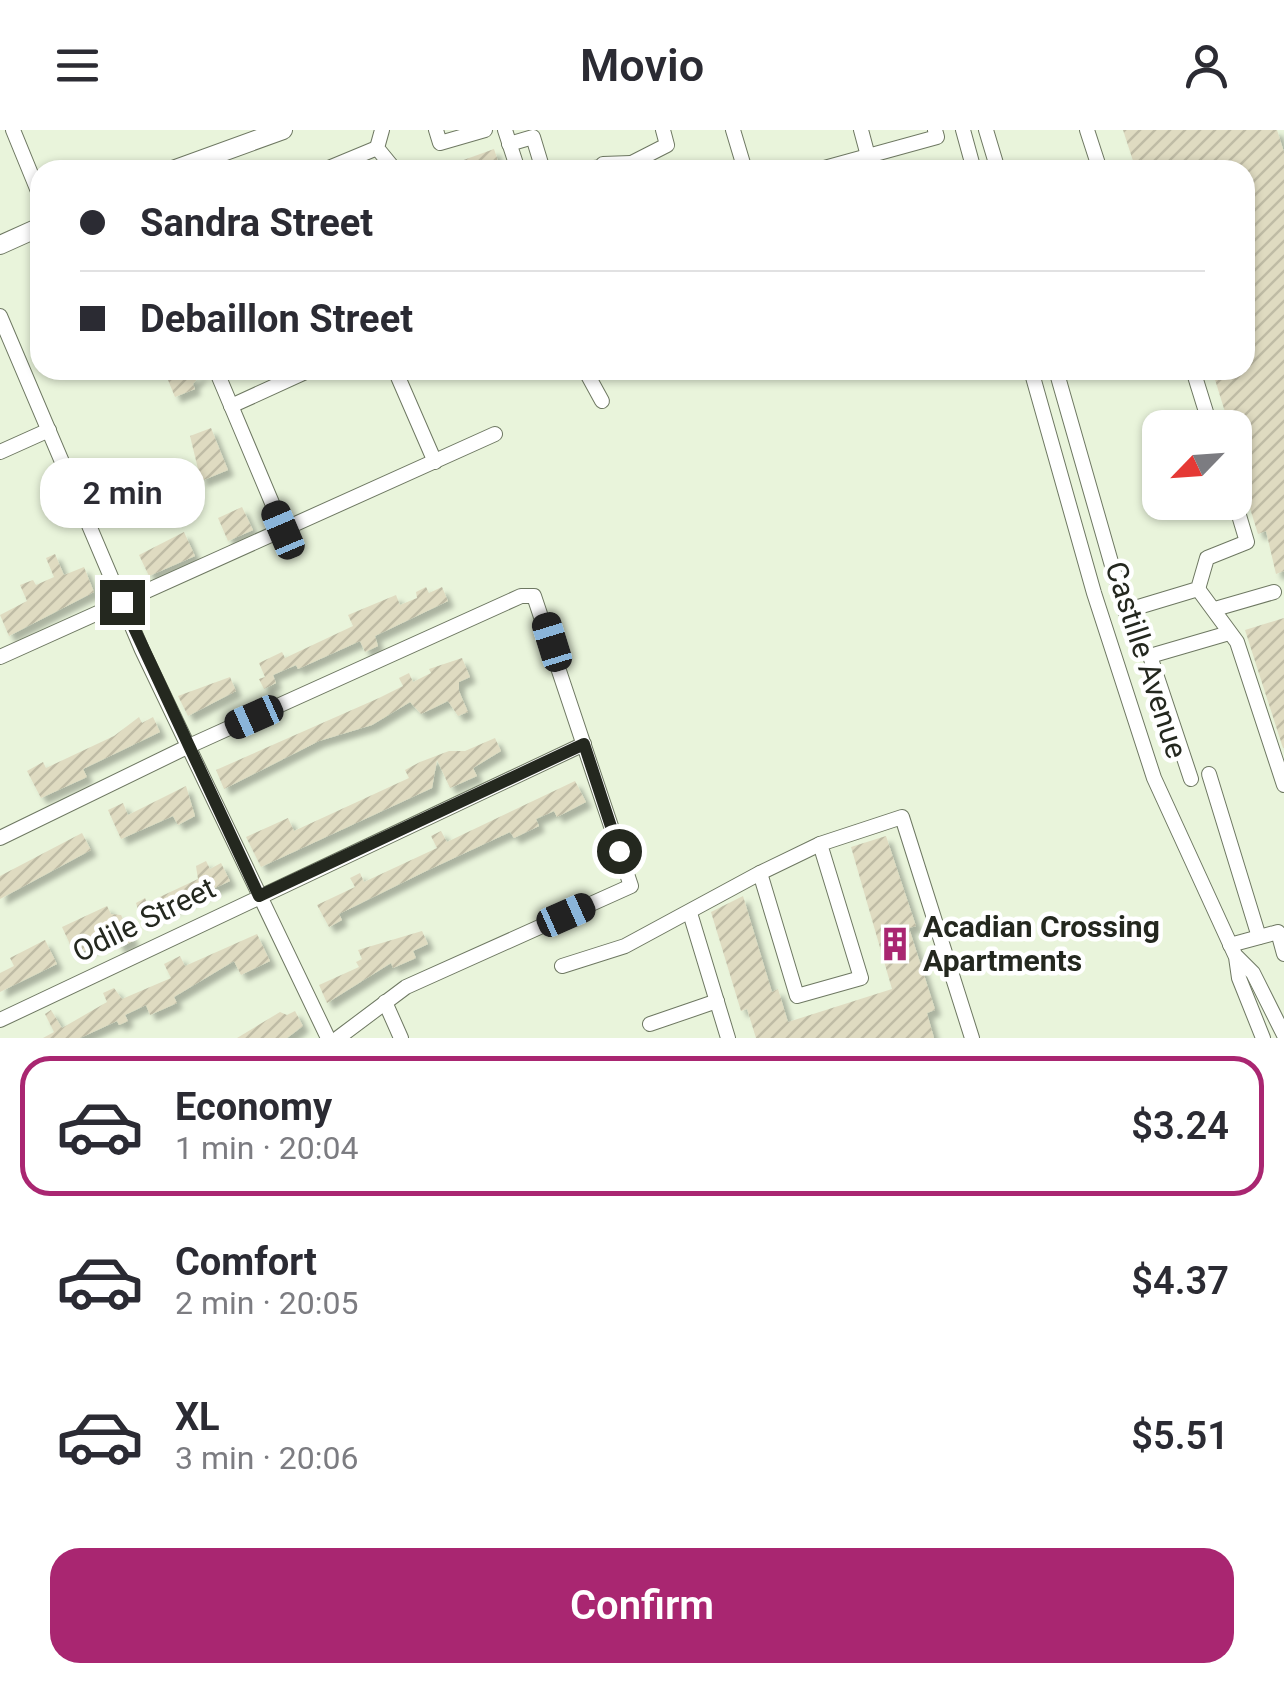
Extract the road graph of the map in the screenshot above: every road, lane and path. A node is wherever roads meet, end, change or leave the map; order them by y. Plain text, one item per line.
1 (13, 130) edge
2 (283, 130) edge
3 (382, 130) edge
4 (436, 130) edge
5 (485, 130) edge
6 (664, 130) edge
7 (733, 130) edge
8 (861, 130) edge
9 (935, 130) edge
10 (963, 130) edge
11 (986, 130) edge
12 (1088, 130) edge
13 (534, 134) edge
14 (507, 137) edge
15 (904, 138) edge
16 (377, 148) junction
17 (868, 156) junction
18 (215, 160) edge
19 (348, 160) edge
20 (387, 160) edge
21 (540, 160) edge
22 (632, 160) edge
23 (742, 160) edge
24 (853, 160) edge
25 (971, 160) edge
26 (995, 160) edge
27 (1097, 160) edge
28 (30, 172) edge
29 (30, 232) edge
30 (0, 245) edge
31 (0, 316) edge
32 (220, 380) edge
33 (288, 380) edge
34 (398, 380) edge
35 (590, 380) edge
36 (1034, 380) edge
37 (1059, 380) edge
38 (1196, 380) edge
39 (602, 401) dead end
40 (231, 406) junction
41 (1205, 410) edge
42 (49, 430) junction
43 (495, 434) dead end
44 (0, 452) edge
45 (435, 462) junction
46 (1240, 520) edge
47 (283, 530) junction
48 (1198, 589) junction
49 (1274, 592) dead end
50 (122, 602) junction
51 (1215, 610) junction
52 (1229, 633) junction
53 (0, 657) edge
54 (584, 744) junction
55 (187, 747) junction
56 (1209, 774) dead end
57 (1191, 779) dead end
58 (1284, 785) edge
59 (0, 838) edge
60 (820, 844) junction
61 (760, 874) junction
62 (259, 896) junction
63 (690, 913) junction
64 (1281, 930) edge
65 (1260, 937) junction
66 (1233, 951) junction
67 (1284, 954) edge
68 (562, 966) dead end
69 (716, 1000) junction
70 (385, 1002) junction
71 (0, 1020) edge
72 (650, 1024) dead end
73 (1284, 1035) edge
74 (328, 1038) edge
75 (338, 1038) edge
76 (401, 1038) edge
77 (728, 1038) edge
78 (972, 1038) edge
79 (1263, 1038) edge

1 - 28 street
2 - 18 main road
3 - 16 street
4 - 5 street
6 - 22 street
7 - 23 street
8 - 17 street
9 - 15 street
10 - 25 street
11 - 26 street
12 - 27 street
13 - 14 street
13 - 21 street
15 - 17 street
16 - 19 street
16 - 20 street
17 - 24 street
29 - 30 main road
31 - 42 street
32 - 40 street
33 - 40 street
34 - 45 street
35 - 39 street
36 - 66 street, Castille Avenue
37 - 48 street
38 - 41 street
40 - 47 street
42 - 44 street
42 - 50 street
43 - 45 street
45 - 47 street
46 - 48 street
47 - 50 street
48 - 51 street
49 - 51 street
50 - 53 street
50 - 55 street
51 - 52 street
52 - 57 street
52 - 58 street
54 - 55 street
54 - 62 street, Odile Street
54 - 70 street
55 - 59 street
55 - 62 street
56 - 65 street
60 - 61 street
60 - 61 street
60 - 78 street
61 - 63 street
62 - 71 street, Odile Street
62 - 74 street
63 - 68 street
63 - 69 street
64 - 65 street
64 - 67 street
65 - 66 street
66 - 73 street, Castille Avenue
66 - 79 street, Castille Avenue
69 - 72 street
69 - 77 street
70 - 75 street
70 - 76 street

